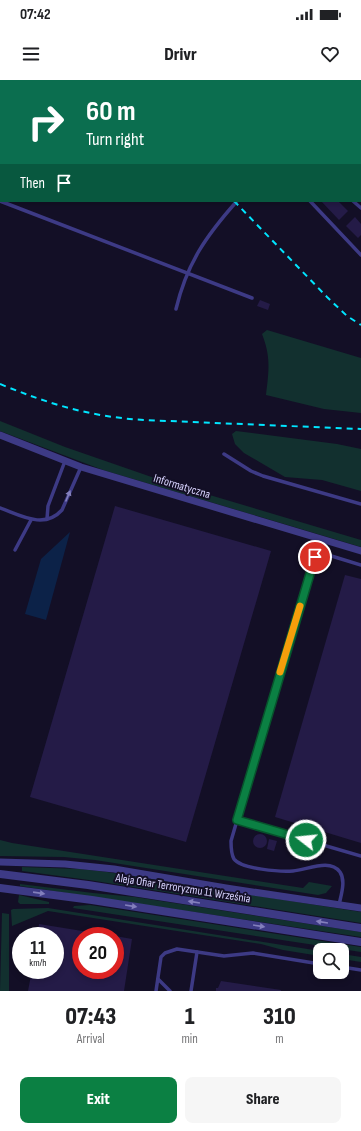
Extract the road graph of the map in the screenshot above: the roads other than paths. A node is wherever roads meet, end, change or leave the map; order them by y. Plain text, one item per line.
1 (3, 202) edge
2 (235, 202) edge
3 (311, 202) edge
4 (361, 247) edge
5 (357, 251) junction
6 (361, 255) edge
7 (188, 274) junction
8 (252, 298) dead end
9 (176, 308) dead end
10 (0, 435) edge
11 (224, 454) dead end
12 (65, 460) junction
13 (81, 467) junction
14 (361, 504) edge
15 (0, 508) edge
16 (47, 519) junction
17 (31, 520) junction
18 (15, 550) dead end
19 (361, 551) edge
20 (361, 565) edge
21 (237, 820) junction
22 (361, 856) edge
23 (0, 862) edge
24 (0, 874) edge
25 (0, 888) edge
26 (339, 905) junction
27 (361, 908) edge
28 (361, 928) edge
29 (361, 942) edge
30 (197, 952) junction
31 (313, 963) edge
32 (349, 968) edge
33 (361, 970) edge
34 (158, 979) junction
35 (156, 991) edge
36 (170, 991) edge
37 (190, 991) edge

1 - 7 lane
2 - 7 lane
3 - 5 lane
4 - 5 lane
5 - 6 lane
7 - 8 lane
7 - 9 lane
10 - 12 street, Informatyczna
11 - 14 lane
12 - 13 street, Informatyczna
12 - 16 lane
16 -> 13 lane
13 - 19 street, Informatyczna
15 - 17 lane
16 - 17 lane
17 - 18 lane
20 - 21 lane
21 - 22 lane
21 - 26 lane
23 - 26 street
28 -> 24 street, Aleja Ofiar Terroryzmu 11 Września
25 -> 29 street
26 - 27 street
30 - 31 lane
30 - 34 lane
30 - 37 lane
32 - 33 lane
34 - 35 lane
34 - 36 lane

